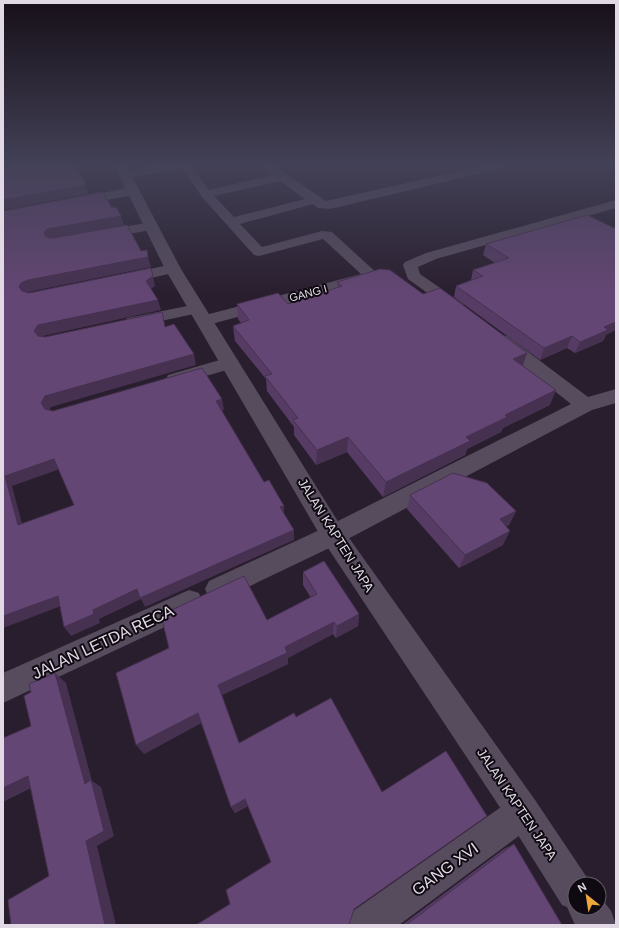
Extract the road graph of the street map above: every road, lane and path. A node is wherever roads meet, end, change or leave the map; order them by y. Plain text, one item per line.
1 (142, 208) edge
2 (219, 208) edge
3 (283, 208) edge
4 (601, 208) edge
5 (231, 222) junction
6 (152, 226) junction
7 (86, 238) edge
8 (173, 269) junction
9 (392, 277) junction
10 (111, 281) edge
11 (200, 315) junction
12 (468, 315) edge
13 (119, 326) edge
14 (487, 329) edge
15 (230, 363) junction
16 (155, 385) edge
17 (616, 396) edge
18 (585, 405) junction
19 (333, 536) junction
20 (3, 688) edge
21 (523, 812) junction
22 (567, 880) edge
23 (591, 916) edge
24 (367, 925) edge
25 (597, 925) edge

1 - 6 street, JALAN KAPTEN JAPA
2 - 5 street
3 - 5 street
4 - 9 street
5 - 9 street
6 - 7 street
6 - 8 street, JALAN KAPTEN JAPA
8 - 10 street
8 - 11 street, JALAN KAPTEN JAPA
9 - 11 street, GANG I
9 - 12 street
11 - 13 street, GANG I
11 - 15 street, JALAN KAPTEN JAPA
14 - 18 street
15 - 16 street
15 - 19 street, JALAN KAPTEN JAPA
17 - 18 street, JALAN LETDA RECA
18 - 19 street, JALAN LETDA RECA
19 - 20 street, JALAN LETDA RECA
19 - 21 street, JALAN KAPTEN JAPA
21 - 22 street, JALAN KAPTEN JAPA
21 - 24 street, GANG XVI
23 - 25 street

